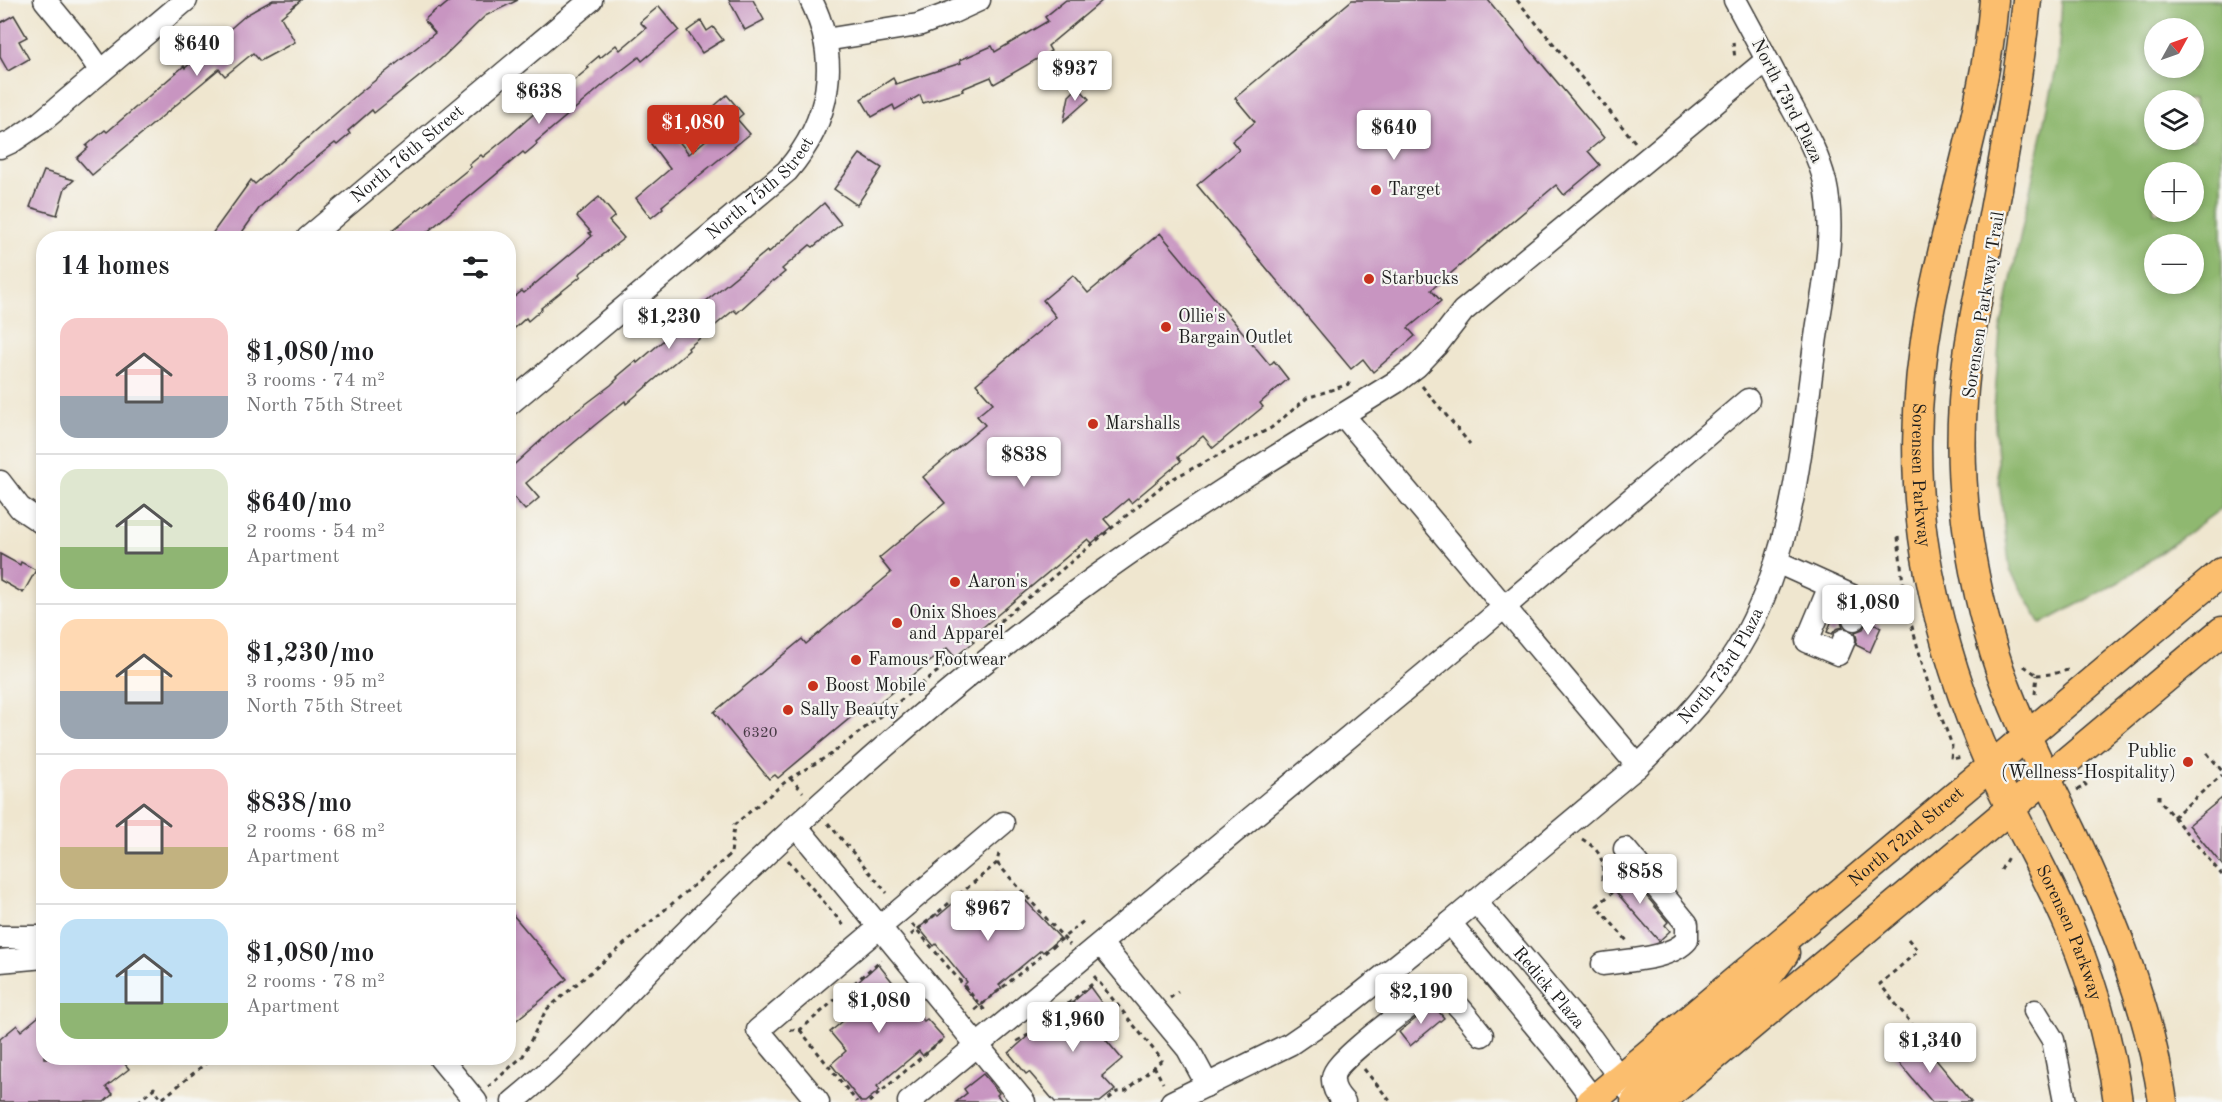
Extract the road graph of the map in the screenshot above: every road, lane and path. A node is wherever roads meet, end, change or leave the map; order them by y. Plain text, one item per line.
1 (45, 0) edge
2 (186, 0) edge
3 (591, 0) edge
4 (812, 0) edge
5 (979, 0) edge
6 (1517, 0) edge
7 (1735, 0) edge
8 (1994, 0) edge
9 (2027, 0) edge
10 (825, 40) junction
11 (1767, 60) junction
12 (101, 71) junction
13 (0, 147) edge
14 (1629, 149) dead end
15 (316, 231) edge
16 (1410, 371) junction
17 (1349, 385) dead end
18 (516, 398) edge
19 (1748, 400) dead end
20 (1343, 415) junction
21 (1470, 444) dead end
22 (0, 482) edge
23 (36, 519) edge
24 (1777, 562) junction
25 (2222, 572) edge
26 (1830, 586) junction
27 (1504, 608) junction
28 (1854, 619) dead end
29 (987, 631) dead end
30 (2222, 631) edge
31 (1844, 640) dead end
32 (951, 661) dead end
33 (2020, 662) dead end
34 (2037, 675) dead end
35 (2026, 735) junction
36 (2207, 753) dead end
37 (1638, 766) junction
38 (1990, 766) junction
39 (2222, 773) edge
40 (790, 777) junction
41 (2046, 778) junction
42 (2159, 795) dead end
43 (2010, 807) junction
44 (816, 808) junction
45 (2173, 817) junction
46 (1003, 823) dead end
47 (796, 826) junction
48 (1582, 839) dead end
49 (1625, 849) dead end
50 (2222, 875) edge
51 (1475, 900) junction
52 (900, 909) junction
53 (1085, 920) dead end
54 (1450, 923) junction
55 (879, 927) junction
56 (917, 930) junction
57 (36, 937) edge
58 (0, 938) edge
59 (1064, 938) junction
60 (1908, 939) dead end
61 (1101, 944) junction
62 (36, 958) edge
63 (1631, 959) junction
64 (0, 961) edge
65 (876, 964) dead end
66 (1603, 964) dead end
67 (2035, 1011) dead end
68 (1918, 1032) dead end
69 (1482, 1035) dead end
70 (940, 1043) dead end
71 (977, 1044) junction
72 (1012, 1044) dead end
73 (516, 1062) edge
74 (203, 1065) edge
75 (446, 1065) edge
76 (513, 1065) edge
77 (1154, 1066) junction
78 (492, 1083) dead end
79 (1205, 1086) junction
80 (1167, 1093) edge
81 (1620, 1099) edge
82 (138, 1102) edge
83 (476, 1102) edge
84 (513, 1102) edge
85 (819, 1102) edge
86 (857, 1102) edge
87 (869, 1102) edge
88 (909, 1102) edge
89 (1024, 1102) edge
90 (1105, 1102) edge
91 (1344, 1102) edge
92 (2065, 1102) edge
93 (2118, 1102) edge
94 (2163, 1102) edge

1 - 12 street
2 - 12 street
3 - 15 street, North 76th Street
4 - 10 street, North 75th Street
5 - 10 street
6 - 14 path
7 - 11 street, North 73rd Plaza
8 - 38 main road, Sorensen Parkway
9 - 35 main road
10 - 18 street, North 75th Street
11 - 16 street
11 - 24 street, North 73rd Plaza
12 - 13 street
16 - 20 street
16 - 21 path
17 - 29 path
19 - 27 street
20 - 27 street
20 - 44 street
22 - 23 street
24 - 26 street
24 - 37 street, North 73rd Plaza
25 - 35 main road, North 72nd Street
26 - 28 street
26 - 31 street
27 - 37 street
27 - 61 street
30 - 41 main road
32 - 40 path
33 - 34 path
35 - 38 main road, North 72nd Street
35 - 41 main road
36 - 39 path
37 - 51 street, North 73rd Plaza
38 - 43 main road, Sorensen Parkway
38 - 81 main road, North 72nd Street
39 - 45 path
40 - 44 path
40 - 73 path
41 - 43 main road
41 - 94 main road
42 - 45 path
43 - 81 main road
43 - 93 main road, Sorensen Parkway
44 - 47 street
44 - 52 path
45 - 50 path
46 - 52 street
47 - 55 street
47 - 84 street
48 - 63 path
49 - 63 street
51 - 54 street, North 73rd Plaza
51 - 81 street, Redick Plaza
52 - 55 street
52 - 56 path
53 - 59 path
54 - 79 street, North 73rd Plaza
54 - 81 street, Redick Plaza
55 - 71 street
55 - 85 street
56 - 59 path
56 - 59 path
57 - 58 street
60 - 68 path
61 - 71 street
61 - 79 street
62 - 64 street
63 - 66 street
65 - 86 path
67 - 92 street
69 - 91 street
70 - 87 path
71 - 88 street
71 - 89 street
72 - 77 path
74 - 82 path
75 - 83 street
76 - 78 path
77 - 80 path
77 - 90 path
79 - 80 street, North 73rd Plaza

